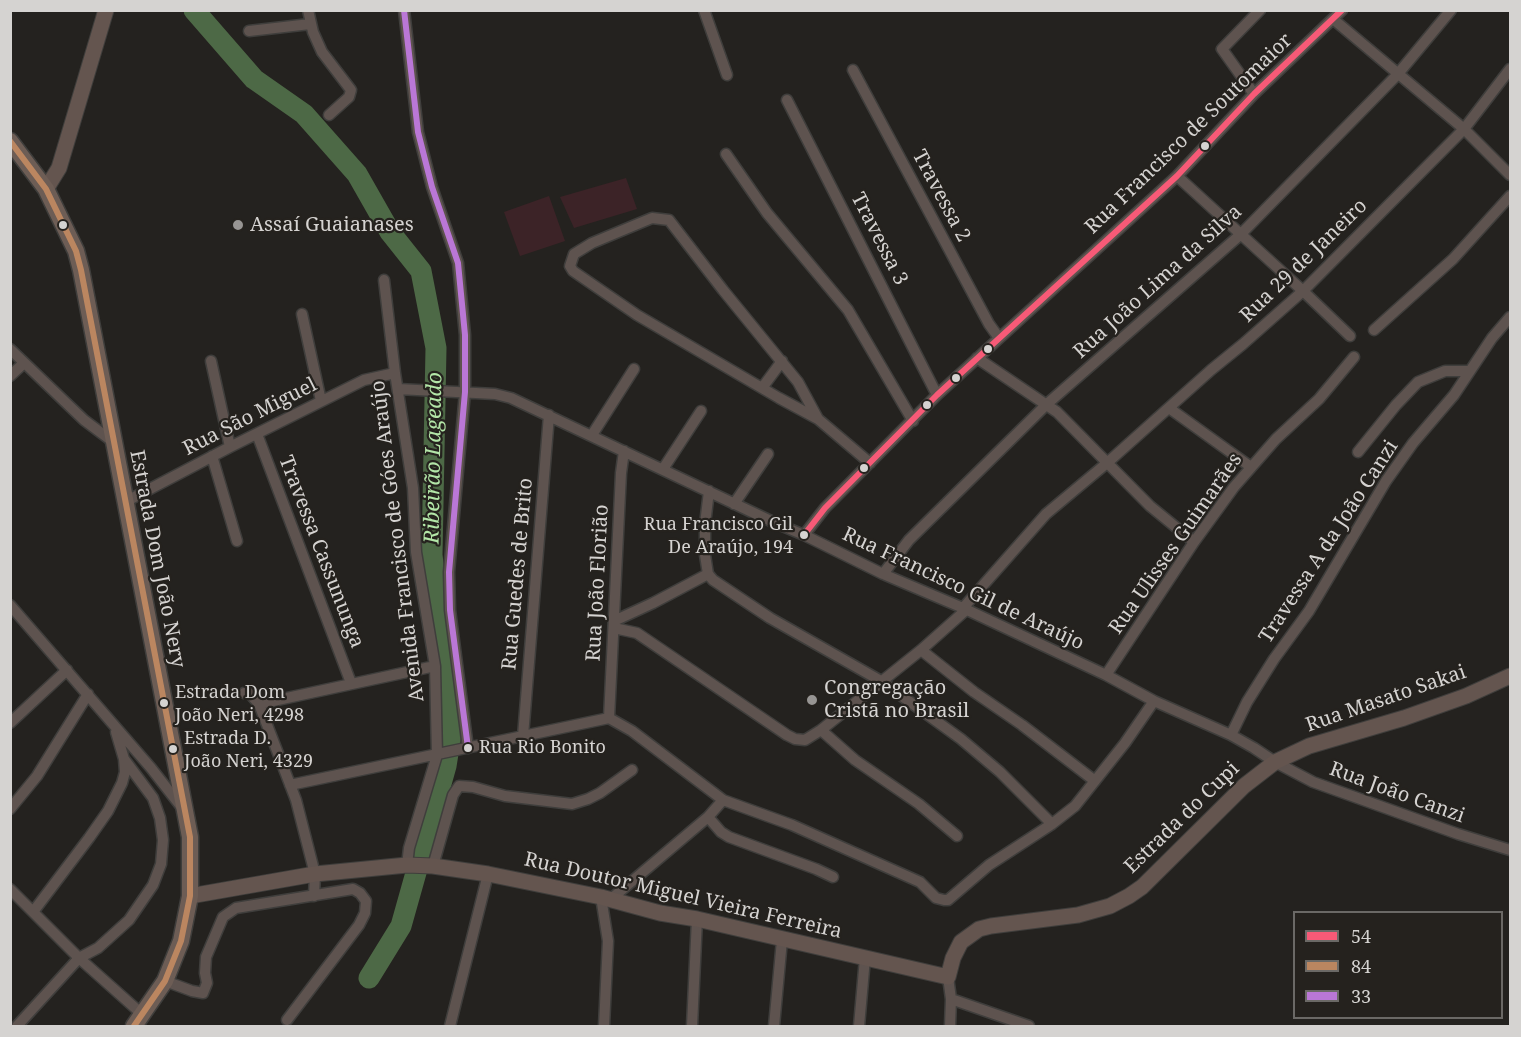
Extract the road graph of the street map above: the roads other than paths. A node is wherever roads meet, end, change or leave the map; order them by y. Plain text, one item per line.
1 (106, 10) edge
2 (308, 10) edge
3 (404, 10) edge
4 (704, 10) edge
5 (1260, 10) edge
6 (1342, 10) edge
7 (1451, 10) edge
8 (1333, 19) junction
9 (310, 24) junction
10 (249, 31) dead end
11 (1510, 69) edge
12 (853, 70) dead end
13 (727, 75) dead end
14 (1397, 75) junction
15 (1254, 94) junction
16 (787, 100) dead end
17 (329, 115) dead end
18 (1464, 129) junction
19 (10, 141) edge
20 (726, 154) dead end
21 (1510, 175) edge
22 (1176, 176) junction
23 (46, 189) junction
24 (1510, 196) edge
25 (1240, 235) junction
26 (384, 280) dead end
27 (1303, 291) junction
28 (302, 314) dead end
29 (1510, 317) edge
30 (1374, 330) dead end
31 (1350, 336) dead end
32 (999, 338) junction
33 (15, 355) edge
34 (1354, 357) dead end
35 (977, 358) junction
36 (211, 361) dead end
37 (782, 361) junction
38 (634, 369) dead end
39 (1470, 371) junction
40 (395, 373) junction
41 (10, 376) edge
42 (762, 388) junction
43 (398, 389) junction
44 (465, 392) junction
45 (937, 395) junction
46 (321, 401) junction
47 (1047, 404) junction
48 (1169, 408) junction
49 (701, 411) dead end
50 (549, 415) junction
51 (818, 419) junction
52 (913, 420) junction
53 (257, 434) junction
54 (592, 435) junction
55 (112, 441) junction
56 (230, 447) junction
57 (624, 451) junction
58 (1358, 452) dead end
59 (768, 454) dead end
60 (212, 456) junction
61 (870, 463) junction
62 (1107, 463) junction
63 (1251, 467) junction
64 (663, 469) junction
65 (709, 491) junction
66 (125, 502) junction
67 (734, 504) junction
68 (804, 535) junction
69 (237, 541) dead end
70 (1194, 542) junction
71 (708, 574) junction
72 (883, 574) junction
73 (12, 609) edge
74 (964, 609) junction
75 (614, 624) junction
76 (921, 650) junction
77 (435, 666) junction
78 (67, 670) junction
79 (1106, 675) junction
80 (1510, 676) edge
81 (881, 681) junction
82 (351, 683) junction
83 (244, 693) dead end
84 (88, 694) junction
85 (1154, 701) junction
86 (259, 704) junction
87 (609, 718) junction
88 (10, 723) edge
89 (115, 728) junction
90 (821, 730) junction
91 (1231, 735) junction
92 (523, 736) junction
93 (465, 749) junction
94 (441, 754) junction
95 (124, 759) junction
96 (1275, 762) junction
97 (633, 770) dead end
98 (1095, 781) junction
99 (290, 785) junction
100 (727, 802) junction
101 (10, 809) edge
102 (187, 814) junction
103 (708, 817) junction
104 (1052, 824) junction
105 (957, 836) dead end
106 (1510, 850) edge
107 (407, 865) junction
108 (433, 866) junction
109 (315, 874) junction
110 (488, 874) junction
111 (833, 878) dead end
112 (10, 889) edge
113 (190, 896) junction
114 (314, 896) junction
115 (606, 898) junction
116 (33, 912) junction
117 (697, 919) junction
118 (782, 940) junction
119 (79, 958) junction
120 (865, 958) junction
121 (948, 977) junction
122 (165, 981) junction
123 (951, 999) junction
124 (287, 1020) dead end
125 (139, 1021) edge
126 (1007, 1022) edge
127 (17, 1026) edge
128 (450, 1026) edge
129 (604, 1026) edge
130 (692, 1026) edge
131 (774, 1026) edge
132 (859, 1026) edge
133 (950, 1026) edge
134 (1029, 1026) edge

1 - 23 street
2 - 9 street
3 - 44 street
4 - 13 street
5 - 15 street
6 - 8 street, Rua Francisco de Soutomaior
7 - 14 street, Rua João Lima da Silva
8 - 14 street
8 - 15 street, Rua Francisco de Soutomaior
9 - 10 street
9 - 17 street
11 - 18 street, Rua 29 de Janeiro
12 - 32 street, Travessa 2
14 - 18 street
14 - 25 street, Rua João Lima da Silva
15 - 22 street, Rua Francisco de Soutomaior
16 - 45 street, Travessa 3
18 - 21 street
18 - 27 street, Rua 29 de Janeiro
19 - 23 main road, Estrada Dom João Nery
20 - 52 street
22 - 25 street
22 - 32 street, Rua Francisco de Soutomaior
23 - 55 main road, Estrada Dom João Nery
24 - 30 street
25 - 27 street
25 - 47 street, Rua João Lima da Silva
26 - 40 street, Avenida Francisco de Góes Araújo
27 - 31 street
27 - 48 street, Rua 29 de Janeiro
28 - 46 street
29 - 39 street, Travessa A da João Canzi
32 - 35 street, Rua Francisco de Soutomaior
33 - 41 street
33 - 55 street
34 - 63 street, Rua Ulisses Guimarães
35 - 45 street, Rua Francisco de Soutomaior
35 - 47 street
36 - 56 street
37 - 42 street
37 - 42 street
37 - 51 street
38 - 54 street
39 - 58 street
39 - 91 street, Travessa A da João Canzi
40 - 43 street, Avenida Francisco de Góes Araújo
40 - 46 street, Rua São Miguel
42 - 51 street
43 - 44 street, Rua Francisco Gil de Araújo
43 - 77 street, Avenida Francisco de Góes Araújo
44 - 50 street, Rua Francisco Gil de Araújo
44 - 93 street
45 - 52 street, Rua Francisco de Soutomaior
46 - 53 street, Rua São Miguel
47 - 62 street
47 - 72 street, Rua João Lima da Silva
48 - 62 street, Rua 29 de Janeiro
48 - 63 street
49 - 64 street
50 - 54 street, Rua Francisco Gil de Araújo
50 - 92 street, Rua Guedes de Brito
51 - 61 street
52 - 61 street, Rua Francisco de Soutomaior
53 - 56 street, Rua São Miguel
53 - 82 street, Travessa Cassununga
54 - 57 street, Rua Francisco Gil de Araújo
55 - 66 main road, Estrada Dom João Nery
56 - 60 street, Rua São Miguel
57 - 64 street, Rua Francisco Gil de Araújo
57 - 75 street, Rua João Florião
59 - 67 street
60 - 66 street, Rua São Miguel
60 - 69 street
61 - 68 street, Rua Francisco de Soutomaior
62 - 70 street
62 - 74 street, Rua 29 de Janeiro
63 - 70 street, Rua Ulisses Guimarães
64 - 65 street, Rua Francisco Gil de Araújo
65 - 67 street, Rua Francisco Gil de Araújo
65 - 71 street
66 - 102 main road, Estrada Dom João Nery
67 - 68 street, Rua Francisco Gil de Araújo
68 - 72 street, Rua Francisco Gil de Araújo
70 - 79 street, Rua Ulisses Guimarães
71 - 75 street
71 - 81 street
72 - 74 street, Rua Francisco Gil de Araújo
73 - 78 street
74 - 76 street, Rua 29 de Janeiro
74 - 79 street, Rua Francisco Gil de Araújo
75 - 87 street, Rua João Florião
75 - 90 street
76 - 81 street, Rua 29 de Janeiro
76 - 98 street
77 - 82 street
77 - 94 street, Avenida Francisco de Góes Araújo
78 - 84 street
78 - 88 street
79 - 85 street, Rua Francisco Gil de Araújo
80 - 96 street, Rua Masato Sakai
81 - 90 street, Rua 29 de Janeiro
81 - 104 street
82 - 86 street
83 - 86 street
84 - 89 street
84 - 101 street
85 - 91 street, Rua Francisco Gil de Araújo
85 - 98 street
86 - 99 street
87 - 92 street
87 - 100 street
89 - 95 street
89 - 102 street
90 - 105 street
91 - 96 street, Rua Francisco Gil de Araújo
92 - 93 street
93 - 94 street
94 - 99 street
94 - 107 street, Avenida Francisco de Góes Araújo
95 - 116 street
95 - 119 street
96 - 106 street, Rua João Canzi
96 - 121 street, Estrada do Cupi
97 - 108 street
98 - 104 street
99 - 109 street
100 - 103 street
100 - 104 street
102 - 113 main road, Estrada Dom João Nery
103 - 111 street
103 - 115 street
107 - 108 street, Rua Doutor Miguel Vieira Ferreira
107 - 109 street, Rua Doutor Miguel Vieira Ferreira
108 - 110 street, Rua Doutor Miguel Vieira Ferreira
109 - 113 street, Rua Doutor Miguel Vieira Ferreira
109 - 114 street
110 - 115 street, Rua Doutor Miguel Vieira Ferreira
110 - 128 street
112 - 116 street
113 - 122 main road, Estrada Dom João Nery
114 - 122 street
114 - 124 street
115 - 117 street, Rua Doutor Miguel Vieira Ferreira
115 - 129 street
116 - 119 street
117 - 118 street, Rua Doutor Miguel Vieira Ferreira
117 - 130 street
118 - 120 street, Rua Doutor Miguel Vieira Ferreira
118 - 131 street
119 - 125 street
119 - 127 street
120 - 121 street, Rua Doutor Miguel Vieira Ferreira
120 - 132 street
121 - 123 street, Estrada do Cupi
122 - 125 main road, Estrada Dom João Nery
123 - 126 street
123 - 133 street, Estrada do Cupi
126 - 134 street

